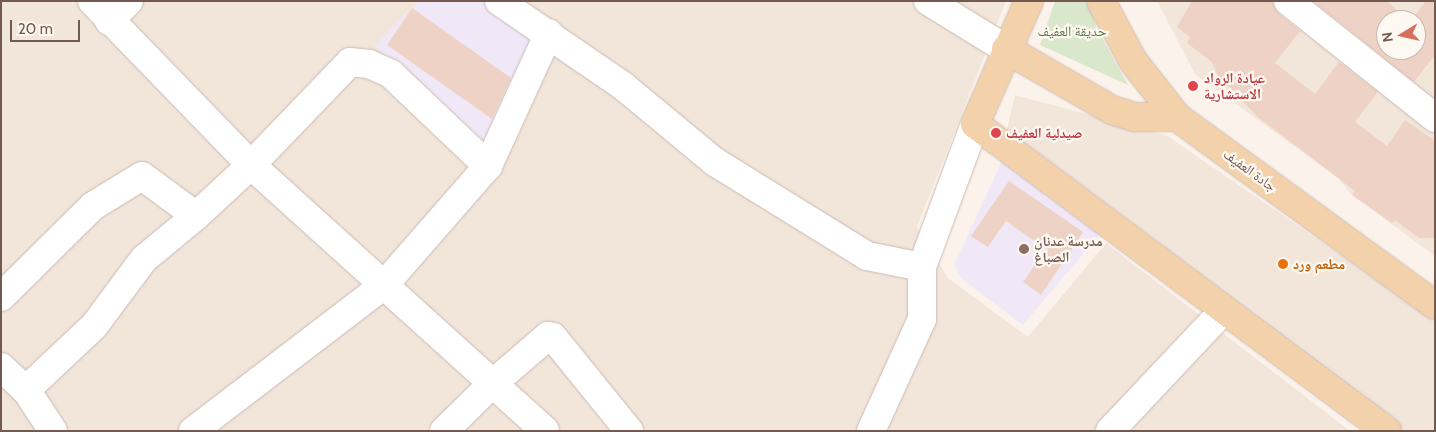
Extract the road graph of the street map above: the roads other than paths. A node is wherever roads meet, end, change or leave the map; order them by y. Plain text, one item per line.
1 (129, 1) edge
2 (499, 1) edge
3 (928, 1) edge
4 (1101, 1) edge
5 (1288, 1) edge
6 (1024, 4) edge
7 (101, 11) edge
8 (549, 33) junction
9 (1006, 48) junction
10 (1177, 117) junction
11 (1435, 118) edge
12 (975, 124) junction
13 (251, 165) junction
14 (488, 166) junction
15 (196, 216) junction
16 (922, 267) junction
17 (385, 284) junction
18 (1, 297) edge
19 (1435, 305) edge
20 (1224, 310) junction
21 (1, 367) edge
22 (491, 385) junction
23 (26, 390) junction
24 (53, 431) edge
25 (193, 431) edge
26 (444, 431) edge
27 (545, 431) edge
28 (629, 431) edge
29 (870, 431) edge
30 (1110, 431) edge
31 (1387, 431) edge

1 - 7 street
2 - 8 street
3 - 9 street
4 - 10 main road, جادة العفيف
5 - 11 street
6 - 9 main road
7 - 13 street
8 - 14 street
8 - 16 street
9 - 10 main road
9 - 12 main road
10 - 19 main road, جادة العفيف
12 - 16 street
12 - 20 main road
13 - 14 street
13 - 15 street
13 - 17 street
14 - 17 street
15 - 18 street
15 - 23 street
16 - 29 street
17 - 22 street
17 - 25 street
20 - 30 street
20 - 31 main road
21 - 23 street
22 - 26 street
22 - 27 street
22 - 28 street
23 - 24 street

